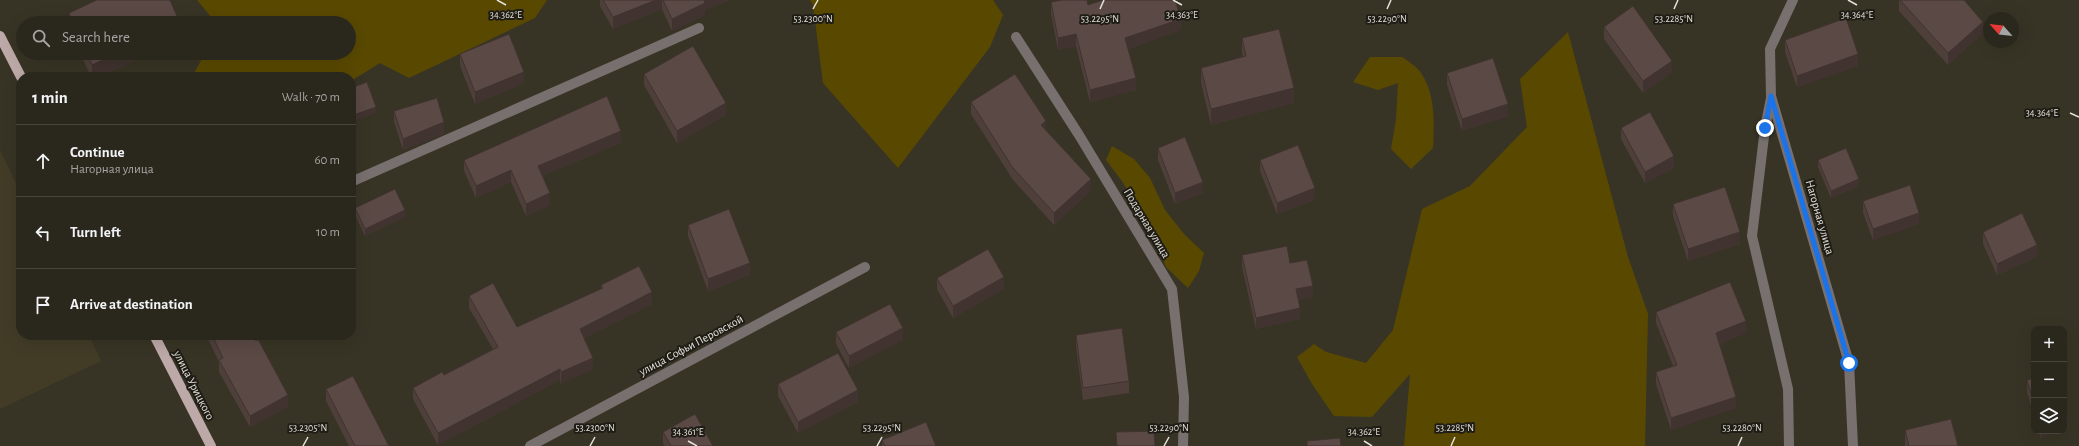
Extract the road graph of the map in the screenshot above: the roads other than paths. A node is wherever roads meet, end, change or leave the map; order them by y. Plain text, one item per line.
1 (1793, 0) edge
2 (699, 28) dead end
3 (0, 36) edge
4 (1016, 37) dead end
5 (18, 72) edge
6 (1771, 96) junction
7 (356, 180) edge
8 (865, 267) dead end
9 (157, 340) edge
10 (211, 446) edge
11 (530, 446) edge
12 (1183, 446) edge
13 (1789, 446) edge
14 (1854, 446) edge

1 - 6 street, Нагорная улица
2 - 7 street
3 - 5 main road
4 - 12 street, Подарная улица
6 - 13 street
6 - 14 street, Нагорная улица
8 - 11 street, улица Софьи Перовской
9 - 10 main road, улица Урицкого

